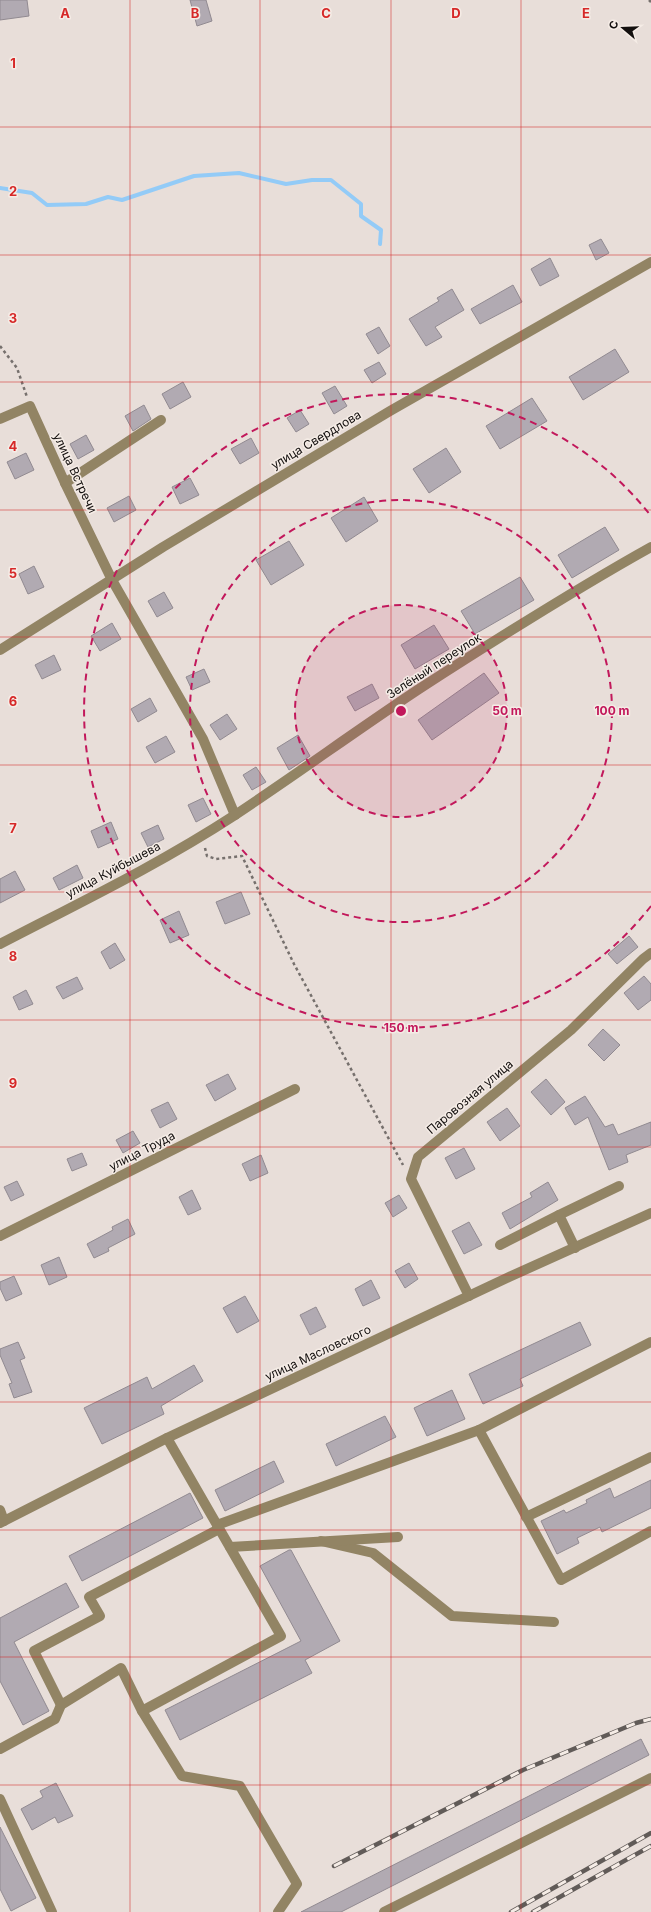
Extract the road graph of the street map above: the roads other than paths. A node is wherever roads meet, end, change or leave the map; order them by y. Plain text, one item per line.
1 (651, 262) edge
2 (0, 419) edge
3 (161, 420) dead end
4 (65, 483) junction
5 (651, 547) edge
6 (112, 580) junction
7 (0, 650) edge
8 (235, 815) junction
9 (0, 944) edge
10 (651, 953) edge
11 (295, 1089) dead end
12 (619, 1186) dead end
13 (651, 1214) edge
14 (559, 1215) junction
15 (0, 1236) edge
16 (500, 1245) dead end
17 (575, 1248) junction
18 (469, 1296) junction
19 (651, 1342) edge
20 (479, 1430) junction
21 (167, 1438) junction
22 (651, 1457) edge
23 (0, 1510) edge
24 (526, 1517) junction
25 (2, 1522) edge
26 (218, 1527) junction
27 (651, 1531) edge
28 (398, 1537) dead end
29 (321, 1541) junction
30 (230, 1547) junction
31 (554, 1622) dead end
32 (61, 1705) junction
33 (142, 1711) junction
34 (0, 1749) edge
35 (651, 1778) edge
36 (0, 1799) edge
37 (52, 1912) edge
38 (278, 1912) edge
39 (384, 1912) edge

1 - 6 street, улица Свердлова
2 - 4 street, улица Встречи
3 - 4 street
4 - 6 street, улица Встречи
5 - 8 street, Зелёный переулок
6 - 7 street, улица Свердлова
6 - 8 street, улица Встречи
8 - 9 street, улица Куйбышева
10 - 18 street, Паровозная улица
11 - 15 street, улица Труда
12 - 14 street
13 - 17 street, улица Масловского
14 - 16 street
14 - 17 street
17 - 18 street, улица Масловского
18 - 21 street, улица Масловского
19 - 20 street
20 - 24 street
20 - 26 street
21 - 25 street, улица Масловского
21 - 26 street
22 - 24 street
23 - 25 street
24 - 27 street
26 - 30 street
26 - 32 street
28 - 29 street
29 - 30 street
29 - 31 street
30 - 33 street
32 - 33 street
32 - 34 street
33 - 38 street
35 - 39 street
36 - 37 street

